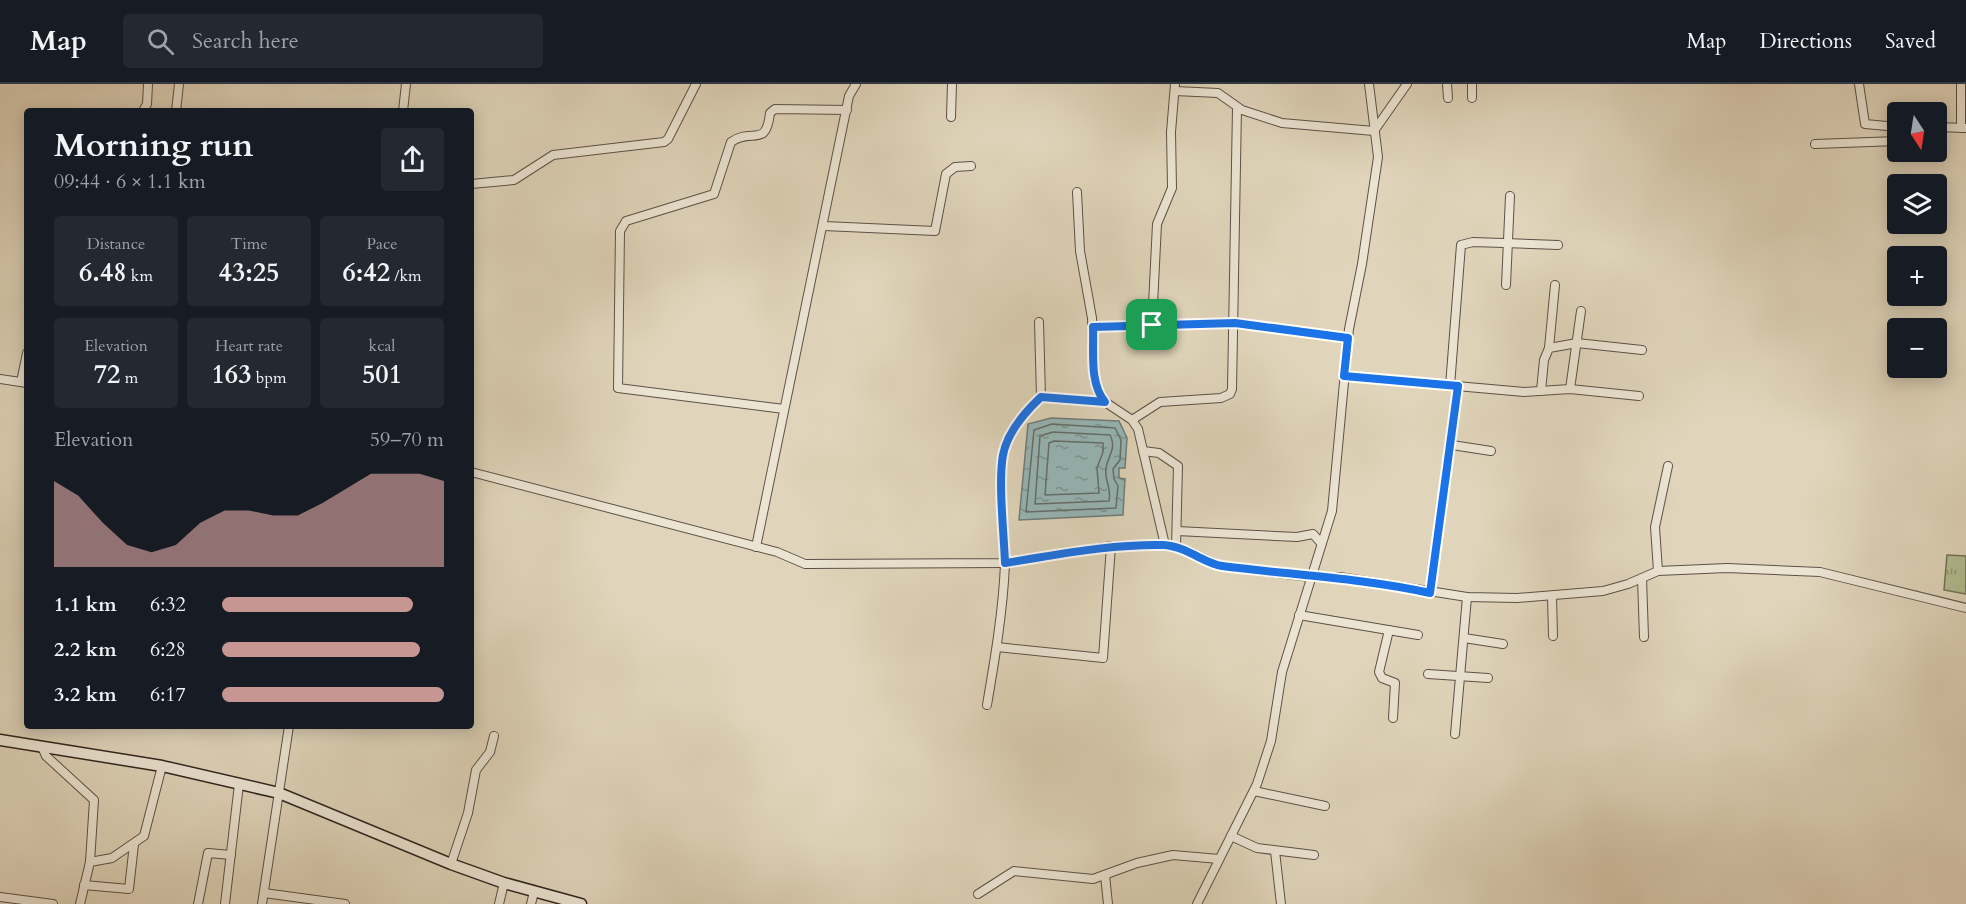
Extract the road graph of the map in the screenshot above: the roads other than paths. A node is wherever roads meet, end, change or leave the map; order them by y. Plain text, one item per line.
1 (147, 84) edge
2 (179, 84) edge
3 (406, 84) edge
4 (696, 84) edge
5 (856, 84) edge
6 (952, 84) edge
7 (1369, 84) edge
8 (1407, 84) edge
9 (1447, 84) edge
10 (1472, 84) edge
11 (1859, 84) edge
12 (1961, 84) edge
13 (1175, 87) edge
14 (1448, 98) dead end
15 (1472, 98) dead end
16 (145, 108) edge
17 (176, 108) edge
18 (403, 108) edge
19 (1237, 108) junction
20 (846, 111) junction
21 (951, 117) dead end
22 (1887, 127) edge
23 (1947, 127) edge
24 (1964, 128) edge
25 (1374, 131) junction
26 (1887, 141) edge
27 (1815, 144) dead end
28 (971, 166) dead end
29 (474, 184) edge
30 (1077, 192) dead end
31 (1510, 196) dead end
32 (824, 226) junction
33 (1509, 243) junction
34 (1558, 245) dead end
35 (1506, 285) dead end
36 (1555, 285) dead end
37 (1581, 311) dead end
38 (1039, 322) dead end
39 (1235, 323) junction
40 (1152, 325) junction
41 (1093, 327) junction
42 (1348, 338) junction
43 (1577, 343) junction
44 (1549, 348) junction
45 (1642, 350) dead end
46 (1344, 376) junction
47 (0, 379) edge
48 (24, 383) edge
49 (1454, 386) junction
50 (1570, 389) junction
51 (1541, 391) junction
52 (1639, 396) dead end
53 (1041, 397) junction
54 (1105, 402) junction
55 (784, 409) junction
56 (1132, 420) junction
57 (1452, 445) junction
58 (1143, 451) junction
59 (1491, 451) dead end
60 (1668, 466) dead end
61 (474, 473) edge
62 (1177, 531) junction
63 (1321, 543) junction
64 (1165, 545) junction
65 (1110, 546) junction
66 (756, 547) junction
67 (1176, 547) junction
68 (1005, 563) junction
69 (1658, 571) junction
70 (1310, 577) junction
71 (1642, 578) junction
72 (1430, 593) junction
73 (1552, 596) junction
74 (1467, 597) junction
75 (1966, 608) edge
76 (1299, 615) junction
77 (1389, 630) junction
78 (1418, 635) dead end
79 (1553, 636) dead end
80 (1644, 637) dead end
81 (1464, 638) junction
82 (1503, 644) dead end
83 (998, 647) junction
84 (1428, 674) dead end
85 (1461, 675) junction
86 (1488, 678) dead end
87 (987, 705) dead end
88 (1393, 718) dead end
89 (289, 729) edge
90 (1455, 734) dead end
91 (494, 736) dead end
92 (0, 740) edge
93 (42, 747) junction
94 (162, 766) junction
95 (239, 784) junction
96 (1254, 791) junction
97 (279, 793) junction
98 (1325, 806) dead end
99 (1231, 836) junction
100 (134, 844) junction
101 (1275, 850) junction
102 (231, 855) junction
103 (1314, 855) dead end
104 (1219, 859) junction
105 (90, 862) junction
106 (451, 864) junction
107 (1105, 875) junction
108 (504, 883) junction
109 (84, 885) junction
110 (534, 892) junction
111 (264, 893) junction
112 (978, 894) dead end
113 (0, 897) edge
114 (53, 904) edge
115 (80, 904) edge
116 (198, 904) edge
117 (225, 904) edge
118 (262, 904) edge
119 (345, 904) edge
120 (499, 904) edge
121 (531, 904) edge
122 (581, 904) edge
123 (1108, 904) edge
124 (1197, 904) edge
125 (1281, 904) edge

1 - 16 street
2 - 17 street
3 - 18 street
4 - 29 street
5 - 20 street
6 - 21 street
7 - 25 street
8 - 25 street
9 - 14 street
10 - 15 street
11 - 22 street
12 - 24 street
13 - 19 street
13 - 40 street
19 - 25 street
19 - 39 street
20 - 32 street
20 - 55 street
23 - 24 street
25 - 42 street
26 - 27 street
28 - 32 street
30 - 41 street
31 - 33 street
32 - 55 street
33 - 34 street
33 - 35 street
33 - 49 street
36 - 44 street
37 - 43 street
38 - 53 street
39 - 40 street
39 - 42 street
39 - 56 street
40 - 41 street
41 - 54 street
42 - 46 street
43 - 44 street
43 - 45 street
43 - 50 street
44 - 51 street
46 - 49 street
46 - 63 street
47 - 48 street
49 - 51 street
49 - 57 street
50 - 51 street
50 - 52 street
53 - 54 street
53 - 68 street
54 - 56 street
55 - 66 street
56 - 58 street
57 - 59 street
57 - 72 street
58 - 62 street
58 - 64 street
60 - 69 street
61 - 66 street
62 - 63 street
62 - 67 street
63 - 70 street
64 - 65 street
64 - 67 street
65 - 68 street
65 - 83 street
66 - 68 street
67 - 70 street
68 - 83 street
69 - 71 street
69 - 75 street
70 - 72 street
70 - 76 street
71 - 73 street
71 - 80 street
72 - 74 street
73 - 74 street
73 - 79 street
74 - 81 street
76 - 77 street
76 - 96 street
77 - 78 street
77 - 88 street
81 - 82 street
81 - 85 street
83 - 87 street
84 - 85 street
85 - 86 street
85 - 90 street
89 - 97 street
91 - 106 street
92 - 93 street
93 - 94 street
93 - 105 street
94 - 95 street
94 - 100 street
95 - 97 street
95 - 102 street
96 - 98 street
96 - 99 street
97 - 106 street
97 - 111 street
99 - 101 street
99 - 104 street
100 - 105 street
100 - 109 street
101 - 103 street
101 - 125 street
102 - 116 street
102 - 117 street
104 - 107 street
104 - 124 street
105 - 109 street
106 - 108 street
107 - 112 street
107 - 123 street
108 - 110 street
108 - 120 street
109 - 115 street
110 - 121 street
110 - 122 street
111 - 118 street
111 - 119 street
113 - 114 street

